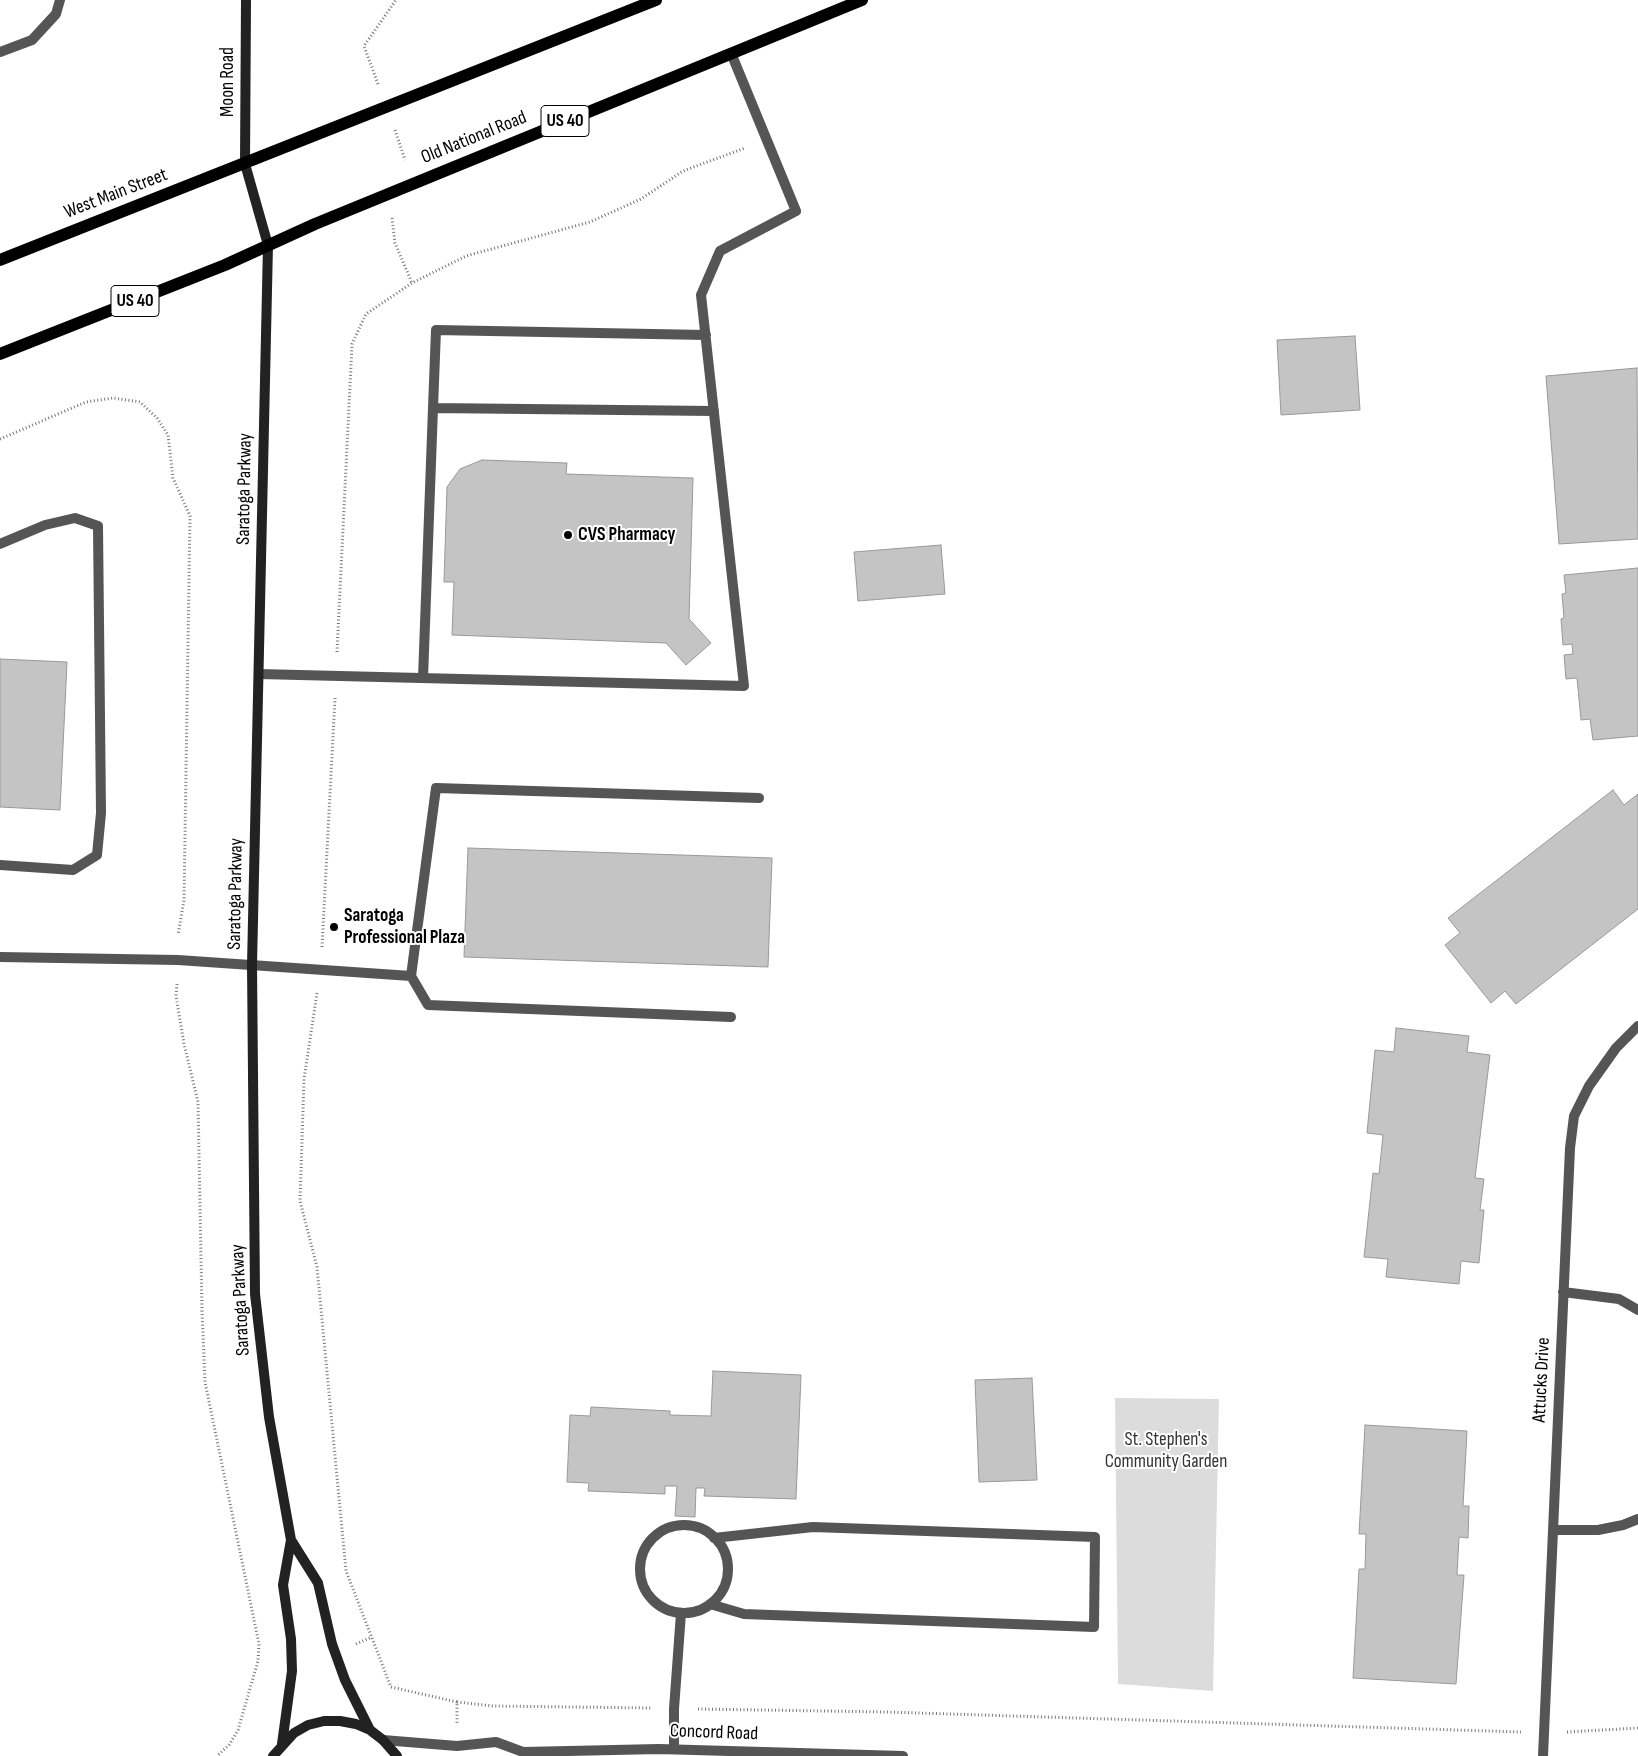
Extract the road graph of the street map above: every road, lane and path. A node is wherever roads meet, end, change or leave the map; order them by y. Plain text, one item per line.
1 (60, 0) edge
2 (246, 0) edge
3 (396, 0) edge
4 (656, 0) edge
5 (862, 0) edge
6 (364, 46) dead end
7 (0, 52) edge
8 (731, 53) junction
9 (766, 140) junction
10 (245, 164) junction
11 (395, 243) dead end
12 (268, 245) junction
13 (0, 260) edge
14 (412, 283) junction
15 (706, 335) junction
16 (0, 354) edge
17 (433, 408) junction
18 (714, 411) junction
19 (0, 438) edge
20 (0, 544) edge
21 (258, 674) junction
22 (336, 676) junction
23 (423, 678) junction
24 (759, 798) dead end
25 (0, 865) edge
26 (0, 957) edge
27 (178, 960) junction
28 (252, 965) junction
29 (320, 969) junction
30 (411, 976) junction
31 (731, 1017) dead end
32 (1638, 1026) edge
33 (1563, 1292) junction
34 (1638, 1310) edge
35 (1638, 1519) edge
36 (1553, 1530) junction
37 (714, 1538) junction
38 (291, 1540) junction
39 (710, 1604) junction
40 (681, 1613) junction
41 (457, 1702) junction
42 (674, 1709) junction
43 (1638, 1728) edge
44 (457, 1729) dead end
45 (370, 1730) junction
46 (1544, 1732) junction
47 (384, 1740) junction
48 (282, 1744) junction
49 (674, 1749) junction
50 (520, 1754) edge
51 (217, 1756) edge
52 (273, 1756) edge
53 (397, 1756) edge
54 (903, 1756) edge
55 (1543, 1756) edge

1 - 7 street
2 - 10 street, Moon Road
3 - 6 path
4 - 10 main road
5 - 8 main road, Old National Road / US 40
8 - 9 street
8 - 12 main road, Old National Road / US 40
9 - 14 path
9 - 15 street
10 - 12 street, Moon Road
10 - 13 main road, West Main Street
11 - 14 path
12 - 16 main road, US 40
12 - 21 street, Saratoga Parkway
14 - 22 path
15 - 17 street
15 - 18 street
17 - 18 street
17 - 23 street
18 - 23 street
19 - 27 path
20 - 25 street
21 - 22 street
21 - 28 street, Saratoga Parkway
22 - 23 street
22 - 29 path
24 - 30 street
26 - 27 street
27 - 28 street
27 - 51 path
28 - 29 street
28 - 38 street, Saratoga Parkway
29 - 30 street
29 - 41 path
30 - 31 street
32 - 33 street, Attucks Drive
33 - 34 street
33 - 36 street, Attucks Drive
35 - 36 street
36 - 46 street, Attucks Drive
37 - 39 street
37 - 39 street
37 - 40 street
38 - 45 street, Saratoga Parkway
38 - 48 street, Saratoga Parkway
39 - 40 street
40 - 42 street
41 - 42 path
41 - 44 path
42 - 46 path
42 - 49 street
43 - 46 path
45 - 47 street
45 - 48 street
46 - 55 street, Attucks Drive
47 - 50 street, Concord Road
47 - 53 street
48 - 52 street
49 - 50 street, Concord Road
49 - 54 street, Concord Road

